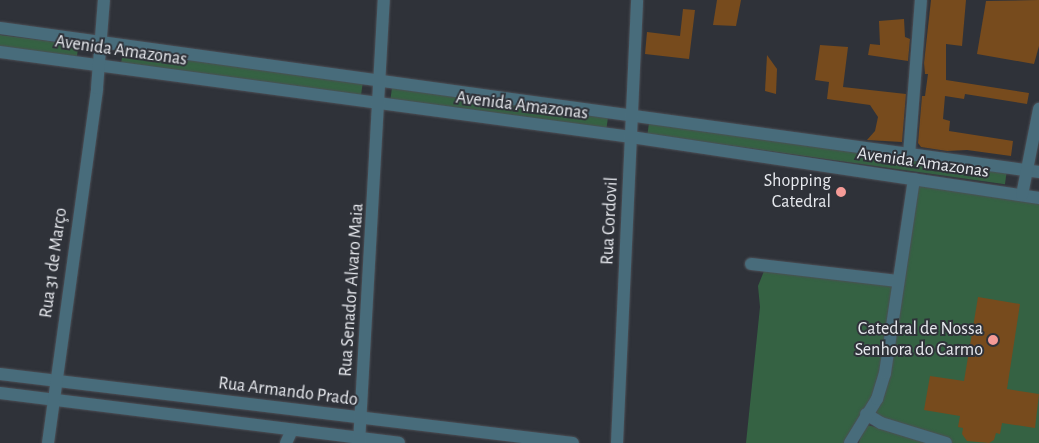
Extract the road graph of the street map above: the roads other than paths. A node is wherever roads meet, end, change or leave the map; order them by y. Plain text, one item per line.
1 (104, 0) edge
2 (384, 0) edge
3 (637, 0) edge
4 (921, 0) edge
5 (0, 28) edge
6 (101, 41) junction
7 (0, 52) edge
8 (98, 66) junction
9 (380, 81) junction
10 (379, 104) junction
11 (1039, 109) edge
12 (631, 116) junction
13 (631, 137) junction
14 (908, 154) junction
15 (1033, 171) edge
16 (914, 180) junction
17 (1022, 195) junction
18 (1039, 198) edge
19 (751, 264) dead end
20 (898, 281) junction
21 (0, 374) edge
22 (55, 380) junction
23 (0, 393) edge
24 (53, 401) junction
25 (866, 414) junction
26 (361, 419) junction
27 (292, 430) junction
28 (360, 441) edge
29 (48, 443) edge
30 (286, 443) edge
31 (399, 443) edge
32 (573, 443) edge
33 (616, 443) edge
34 (850, 443) edge
35 (946, 443) edge

1 - 6 street
2 - 9 street
3 - 12 street, Rua Cordovil
4 - 14 street
5 - 6 street, Avenida Amazonas
6 - 8 street, Rua 31 de Março
6 - 9 street, Avenida Amazonas
7 - 8 street, Avenida Amazonas
8 - 10 street, Avenida Amazonas
8 - 22 street, Rua 31 de Março
9 - 10 street, Rua Senador Alvaro Maia
9 - 12 street, Avenida Amazonas
10 - 13 street, Avenida Amazonas
10 - 26 street, Rua Senador Alvaro Maia
11 - 15 street
12 - 13 street, Rua Cordovil
12 - 14 street, Avenida Amazonas
13 - 16 street, Avenida Amazonas
13 - 33 street, Rua Cordovil
14 - 15 street, Avenida Amazonas
15 - 17 street
16 - 17 street, Avenida Amazonas
16 - 20 street
17 - 18 street, Avenida Amazonas
19 - 20 street
20 - 25 street
21 - 22 street, Rua Armando Prado
22 - 24 street, Rua 31 de Março
22 - 26 street, Rua Armando Prado
23 - 24 street
24 - 27 street
24 - 29 street, Rua 31 de Março
25 - 34 street
25 - 35 street
26 - 28 street, Rua Senador Alvaro Maia
26 - 32 street, Rua Armando Prado
27 - 28 street
27 - 30 street
28 - 31 street

